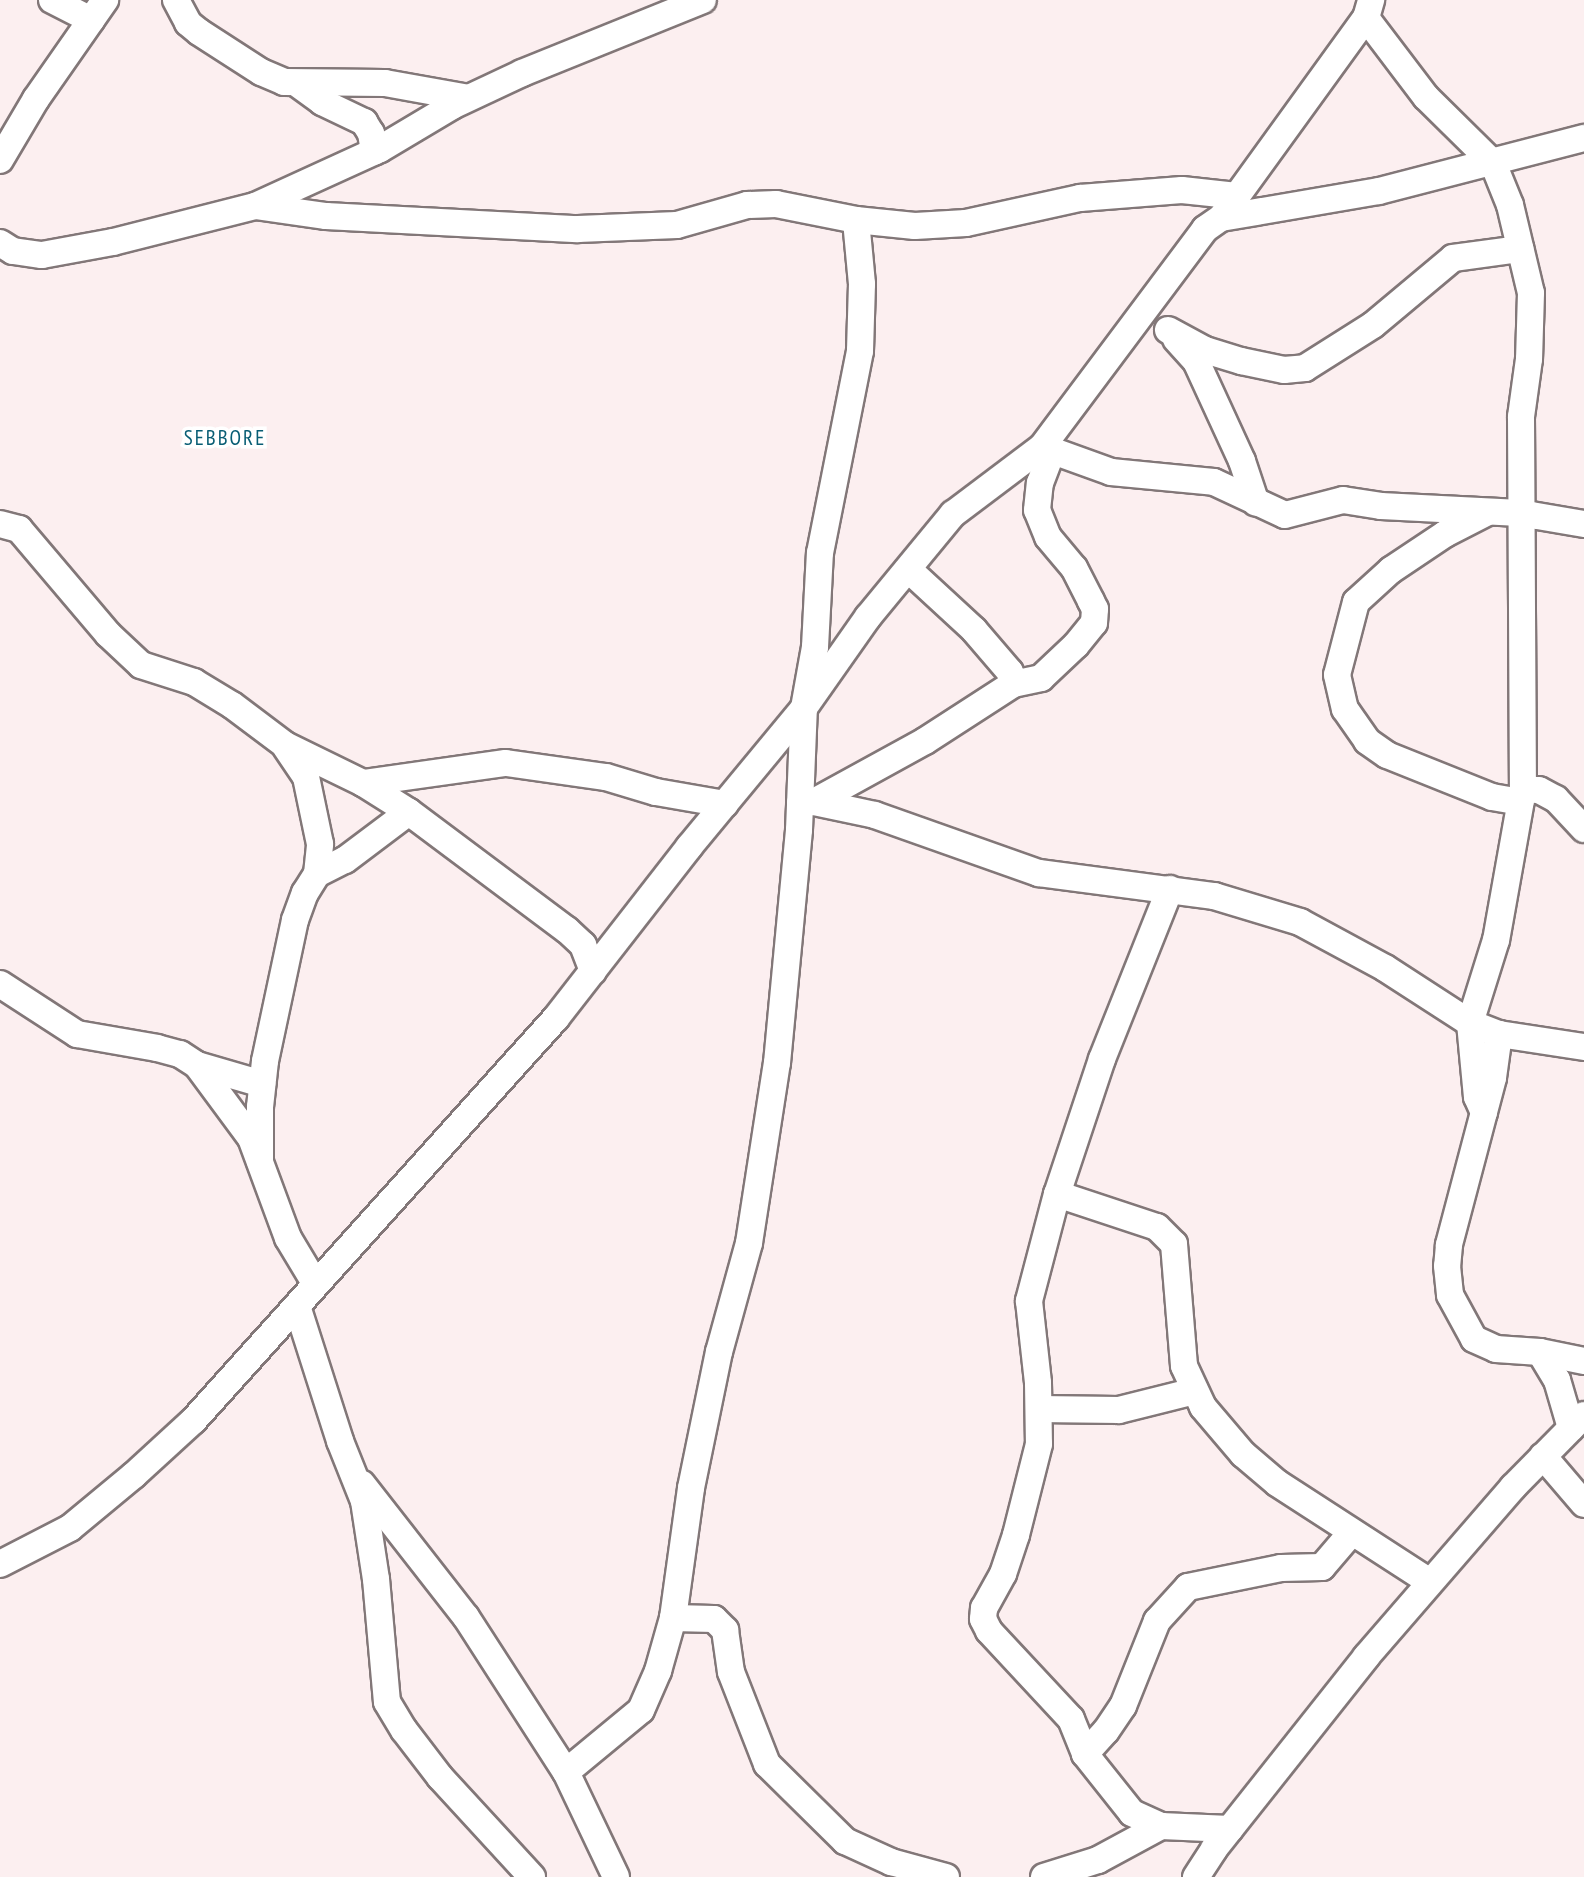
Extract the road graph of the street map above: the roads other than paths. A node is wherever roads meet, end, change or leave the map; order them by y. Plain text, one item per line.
1 (52, 0) edge
2 (176, 0) edge
3 (703, 0) edge
4 (1368, 9) edge
5 (98, 10) edge
6 (299, 85) junction
7 (468, 98) junction
8 (1584, 138) edge
9 (374, 152) junction
10 (0, 160) edge
11 (1493, 163) junction
12 (1237, 195) junction
13 (255, 206) junction
14 (1221, 218) junction
15 (856, 220) junction
16 (0, 243) edge
17 (1520, 249) junction
18 (1144, 312) junction
19 (1168, 330) junction
20 (1047, 449) junction
21 (1256, 503) junction
22 (1488, 512) junction
23 (1520, 513) junction
24 (0, 524) edge
25 (1584, 524) edge
26 (908, 569) junction
27 (1013, 684) junction
28 (804, 708) junction
29 (285, 746) junction
30 (363, 783) junction
31 (1522, 795) junction
32 (807, 802) junction
33 (725, 804) junction
34 (409, 812) junction
35 (1584, 829) edge
36 (317, 874) junction
37 (1170, 889) junction
38 (583, 945) junction
39 (610, 948) junction
40 (593, 971) junction
41 (0, 984) edge
42 (1470, 1023) junction
43 (1499, 1034) junction
44 (1584, 1046) edge
45 (197, 1065) junction
46 (262, 1084) junction
47 (1484, 1113) junction
48 (260, 1161) junction
49 (1056, 1194) junction
50 (315, 1283) junction
51 (297, 1306) junction
52 (1540, 1352) junction
53 (1584, 1361) edge
54 (1195, 1391) junction
55 (1039, 1409) junction
56 (1578, 1421) edge
57 (1543, 1456) junction
58 (351, 1468) junction
59 (1584, 1504) edge
60 (1352, 1532) junction
61 (0, 1564) edge
62 (1430, 1582) junction
63 (673, 1618) junction
64 (1086, 1754) junction
65 (566, 1772) junction
66 (1161, 1826) junction
67 (1230, 1829) junction
68 (882, 1869) edge
69 (532, 1877) edge
70 (616, 1877) edge
71 (946, 1877) edge
72 (1044, 1877) edge
73 (1196, 1877) edge

1 - 5 street
2 - 6 street
3 - 7 street
4 - 11 street
4 - 12 street
5 - 10 street
6 - 7 street
6 - 9 street
7 - 9 street
8 - 11 street
9 - 13 street
11 - 14 street
11 - 17 street
12 - 14 street
12 - 15 street
13 - 15 street
13 - 16 street
14 - 18 street
15 - 28 street
17 - 19 street
17 - 23 street
18 - 19 street
18 - 20 street
19 - 21 street
20 - 21 street
20 - 26 street
20 - 27 street
21 - 22 street
22 - 23 street
22 - 31 street
23 - 25 street
23 - 31 street
24 - 29 street
26 - 27 street
26 - 28 street
27 - 32 street
28 - 32 street
28 - 33 street
29 - 30 street
29 - 36 street
30 - 33 street
30 - 34 street
31 - 35 street
31 - 42 street
32 - 37 street
32 - 63 street
33 - 39 street
34 - 36 street
34 - 38 street
36 - 46 street
37 - 42 street
37 - 49 street
38 - 39 street
38 - 40 street
39 - 40 street
40 - 50 street
41 - 45 street
42 - 43 street
42 - 47 street
43 - 44 street
43 - 47 street
45 - 46 street
45 - 48 street
46 - 48 street
47 - 52 street
48 - 50 street
49 - 54 street
49 - 55 street
50 - 51 street
51 - 58 street
51 - 61 street
52 - 53 street
52 - 56 street
54 - 55 street
54 - 60 street
55 - 64 street
56 - 57 street
57 - 59 street
57 - 62 street
58 - 65 street
58 - 69 street
60 - 62 street
60 - 64 street
62 - 67 street
63 - 65 street
63 - 68 street
64 - 66 street
65 - 70 street
66 - 67 street
66 - 72 street
67 - 73 street
68 - 71 street

